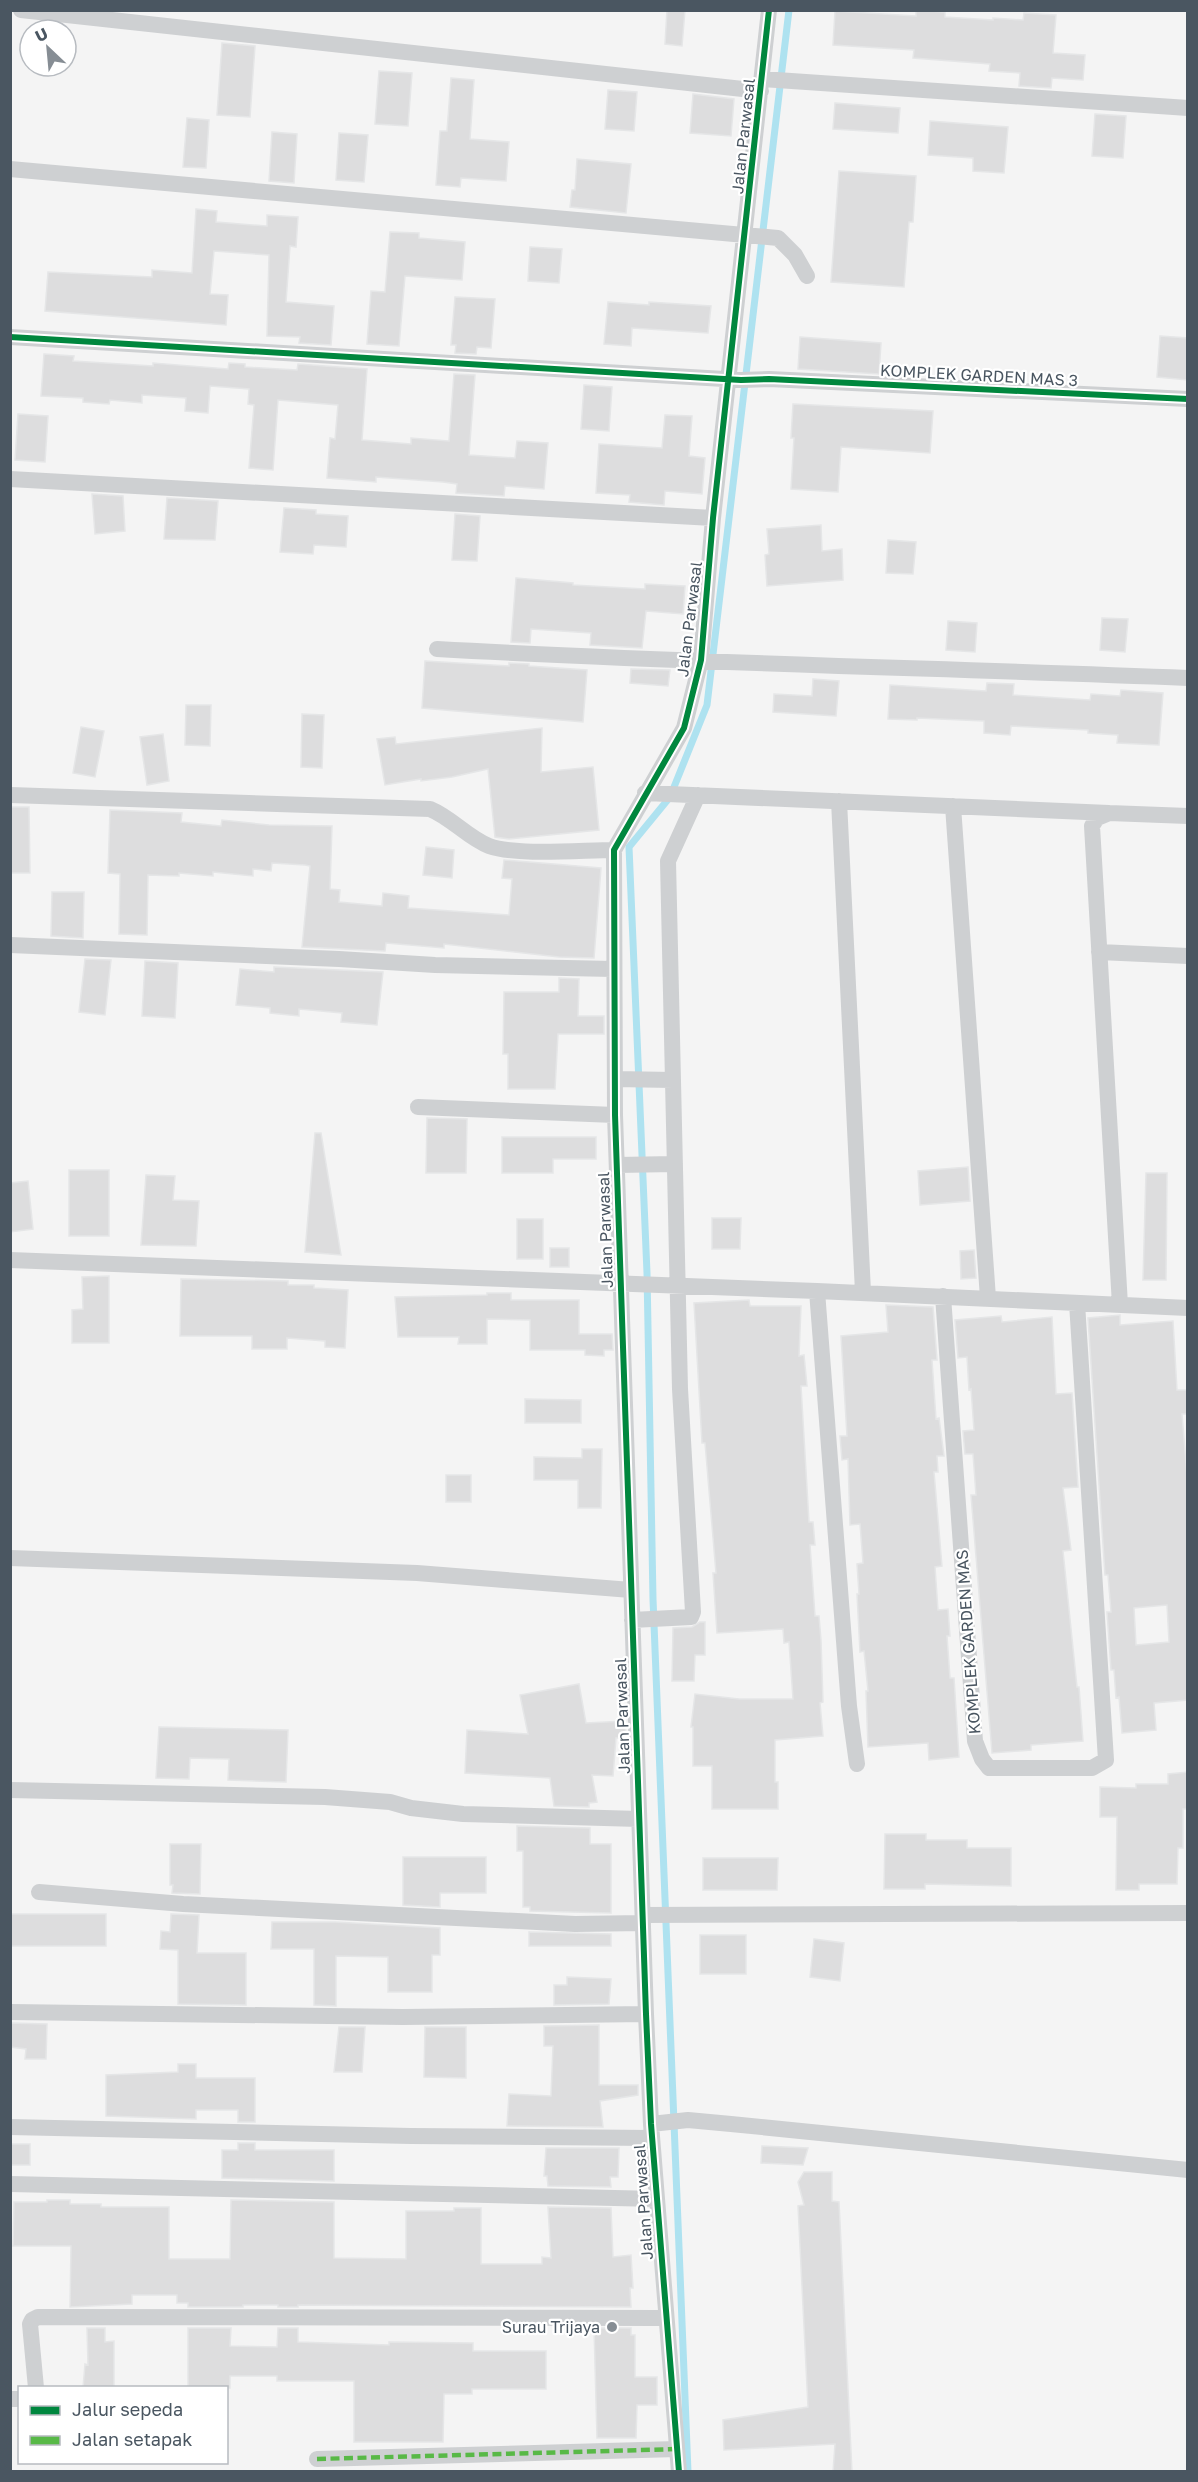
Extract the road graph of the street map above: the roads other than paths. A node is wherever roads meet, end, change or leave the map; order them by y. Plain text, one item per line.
1 (21, 10) edge
2 (769, 10) edge
3 (762, 85) junction
4 (1188, 108) edge
5 (10, 169) edge
6 (750, 235) junction
7 (807, 276) dead end
8 (10, 337) edge
9 (735, 380) junction
10 (1188, 399) edge
11 (10, 479) edge
12 (713, 518) junction
13 (437, 650) dead end
14 (705, 660) junction
15 (1188, 678) edge
16 (645, 793) junction
17 (10, 795) edge
18 (698, 795) junction
19 (839, 801) junction
20 (953, 806) junction
21 (1109, 813) junction
22 (1188, 816) edge
23 (614, 850) junction
24 (10, 945) edge
25 (1099, 952) junction
26 (1188, 956) edge
27 (613, 969) junction
28 (622, 1079) junction
29 (673, 1080) junction
30 (418, 1107) dead end
31 (615, 1115) junction
32 (675, 1164) junction
33 (625, 1165) junction
34 (10, 1260) edge
35 (628, 1285) junction
36 (678, 1286) junction
37 (817, 1290) junction
38 (863, 1292) junction
39 (943, 1296) junction
40 (988, 1298) junction
41 (1077, 1303) junction
42 (1120, 1305) junction
43 (1188, 1308) edge
44 (10, 1558) edge
45 (631, 1590) junction
46 (638, 1620) junction
47 (857, 1764) dead end
48 (10, 1790) edge
49 (639, 1819) junction
50 (39, 1892) dead end
51 (1188, 1913) edge
52 (646, 1918) junction
53 (10, 2012) edge
54 (646, 2014) junction
55 (10, 2127) edge
56 (656, 2127) junction
57 (1188, 2170) edge
58 (10, 2184) edge
59 (657, 2199) junction
60 (665, 2318) junction
61 (36, 2386) edge
62 (676, 2449) junction
63 (317, 2459) dead end
64 (679, 2472) edge

1 - 3 street
2 - 3 street, Jalan Parwasal
3 - 4 street
3 - 6 street, Jalan Parwasal
5 - 6 street
6 - 7 street
6 - 9 street, Jalan Parwasal
8 - 9 street, KOMPLEK GARDEN MAS 3
9 - 10 street, KOMPLEK GARDEN MAS 3
9 - 12 street, Jalan Parwasal
11 - 12 street
12 - 14 street, Jalan Parwasal
13 - 14 street
14 - 15 street
14 - 16 street, Jalan Parwasal
16 - 18 street
16 - 23 street, Jalan Parwasal
17 - 23 street
18 - 19 street
18 - 29 street
19 - 20 street
19 - 38 street
20 - 21 street
20 - 40 street
21 - 22 street
21 - 25 street
23 - 27 street, Jalan Parwasal
24 - 27 street
25 - 26 street
25 - 42 street
27 - 28 street, Jalan Parwasal
28 - 29 street
28 - 31 street, Jalan Parwasal
29 - 32 street
30 - 31 street
31 - 33 street, Jalan Parwasal
32 - 33 street
32 - 36 street
33 - 35 street, Jalan Parwasal
34 - 35 street
35 - 36 street
35 - 45 street, Jalan Parwasal
36 - 37 street
36 - 46 street
37 - 38 street
37 - 47 street
38 - 39 street
39 - 40 street
39 - 41 street, KOMPLEK GARDEN MAS
40 - 41 street
41 - 42 street
42 - 43 street
44 - 45 street
45 - 46 street, Jalan Parwasal
46 - 49 street, Jalan Parwasal
48 - 49 street
49 - 52 street, Jalan Parwasal
50 - 52 street
51 - 52 street
52 - 54 street, Jalan Parwasal
53 - 54 street
54 - 56 street, Jalan Parwasal
55 - 56 street
56 - 57 street
56 - 59 street, Jalan Parwasal
58 - 59 street
59 - 60 street, Jalan Parwasal
60 - 61 street
60 - 62 street, Jalan Parwasal
62 - 63 street
62 - 64 street, Jalan Parwasal

